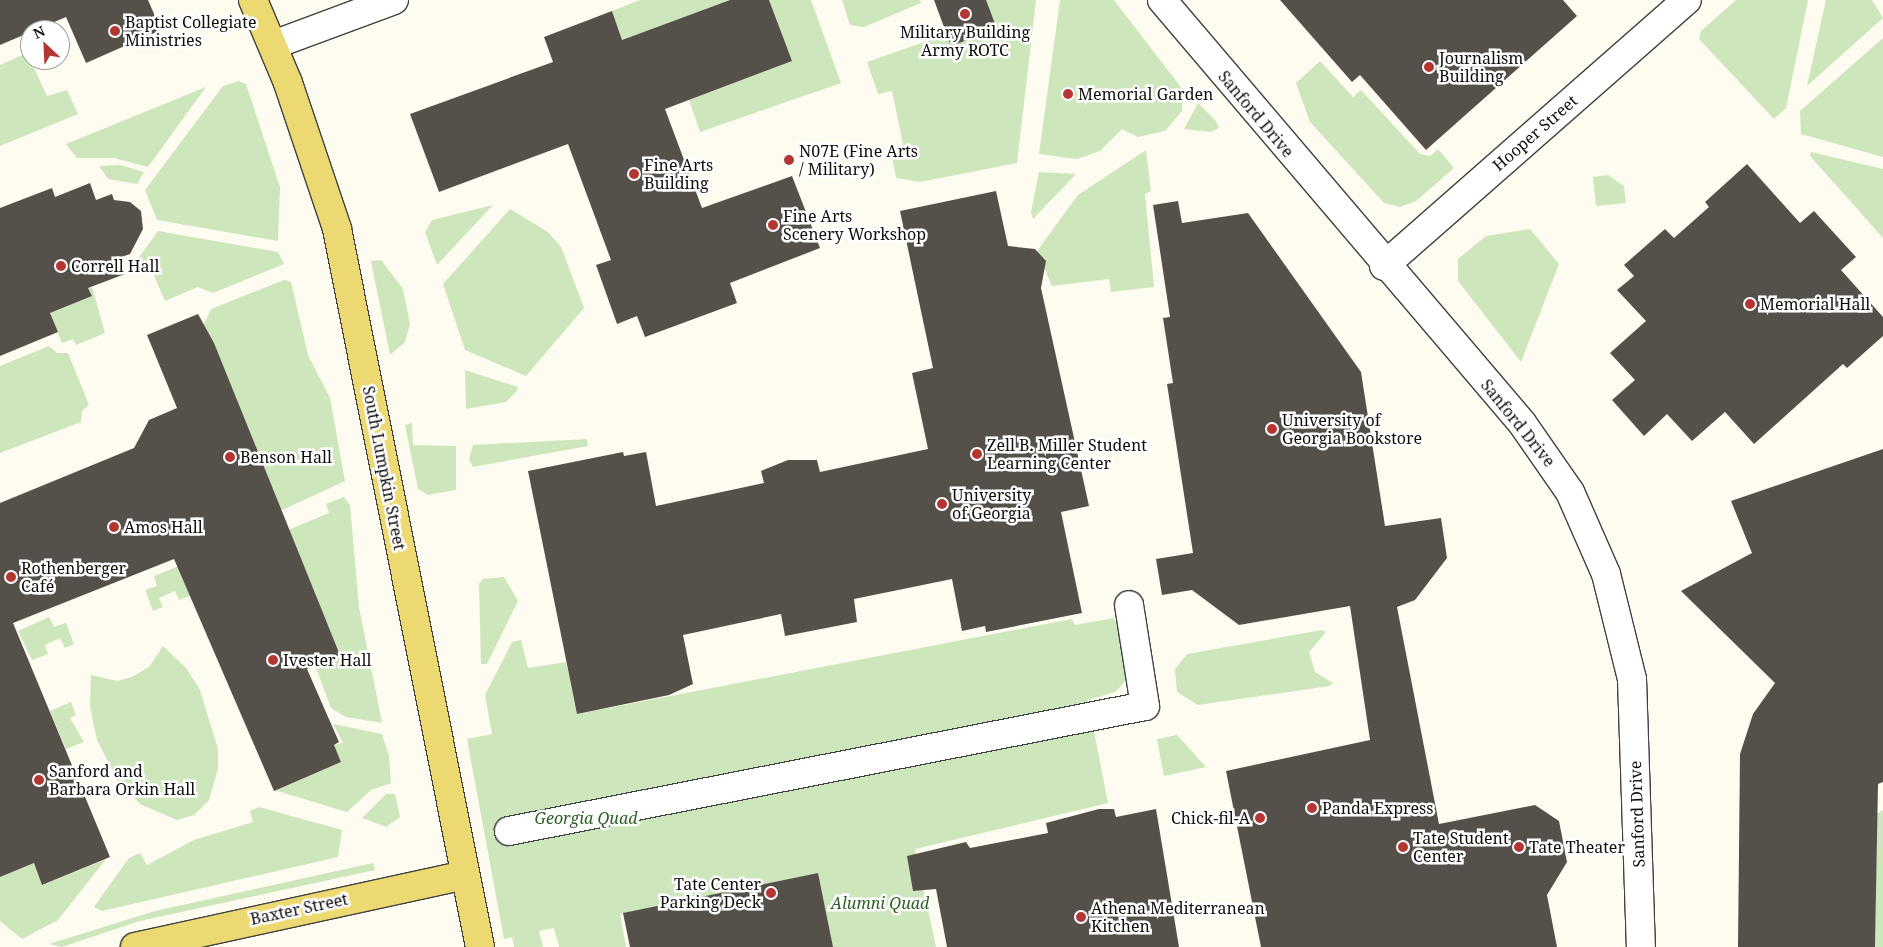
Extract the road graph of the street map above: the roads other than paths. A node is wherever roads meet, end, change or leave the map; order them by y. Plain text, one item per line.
1 (252, 0) edge
2 (394, 0) edge
3 (1162, 0) edge
4 (1687, 0) edge
5 (273, 45) junction
6 (1384, 266) junction
7 (1130, 605) dead end
8 (509, 831) dead end
9 (464, 875) junction
10 (135, 947) edge
11 (480, 947) edge
12 (1641, 947) edge

1 - 5 main road, South Lumpkin Street
2 - 5 street
3 - 6 street, Sanford Drive
4 - 6 street, Hooper Street
5 - 9 main road, South Lumpkin Street
6 - 12 street, Sanford Drive
7 - 8 street
9 - 10 main road, Baxter Street
9 - 11 main road, South Lumpkin Street

